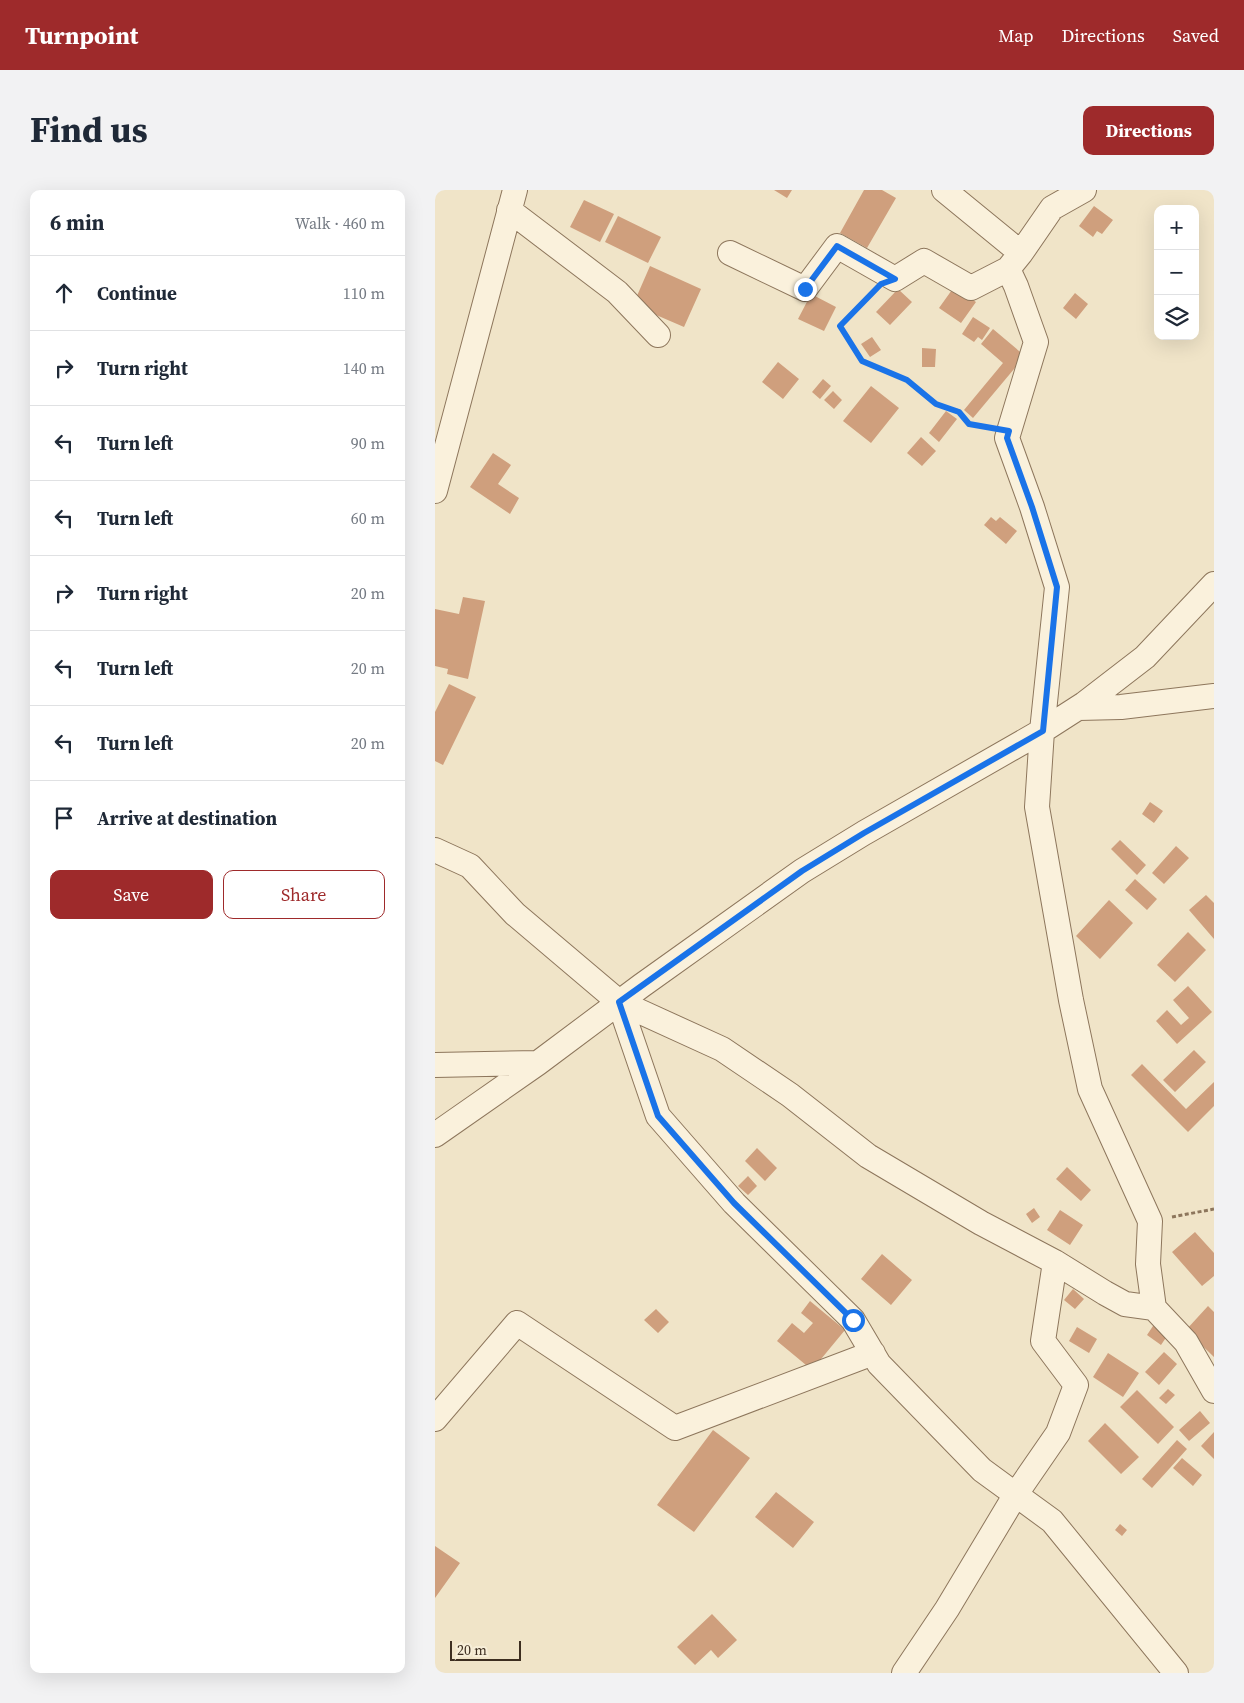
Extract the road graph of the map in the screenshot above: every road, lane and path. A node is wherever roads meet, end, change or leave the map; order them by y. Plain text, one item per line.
1 (944, 190) edge
2 (1084, 190) edge
3 (512, 200) edge
4 (730, 254) dead end
5 (1014, 261) junction
6 (895, 279) junction
7 (658, 335) dead end
8 (1009, 431) junction
9 (435, 491) edge
10 (1214, 584) edge
11 (1214, 696) edge
12 (1077, 708) junction
13 (1043, 731) junction
14 (435, 850) edge
15 (619, 1002) junction
16 (538, 1063) junction
17 (435, 1065) edge
18 (435, 1135) edge
19 (1214, 1209) edge
20 (1150, 1221) junction
21 (1055, 1262) junction
22 (1154, 1308) junction
23 (873, 1353) junction
24 (1214, 1391) edge
25 (435, 1419) edge
26 (1016, 1494) junction
27 (904, 1673) edge
28 (1176, 1673) edge

1 - 5 street
2 - 5 street
3 - 7 street
3 - 9 street
4 - 6 street
5 - 6 street
5 - 8 street
6 - 8 path
8 - 13 street
10 - 12 street
11 - 12 street
12 - 13 street
13 - 15 street
13 - 20 street
14 - 15 street
15 - 16 street
15 - 21 street
15 - 23 street
16 - 17 street
16 - 18 street
19 - 20 path
20 - 22 street
21 - 22 street
21 - 26 street
22 - 24 street
23 - 25 street
23 - 26 street
26 - 27 street
26 - 28 street

